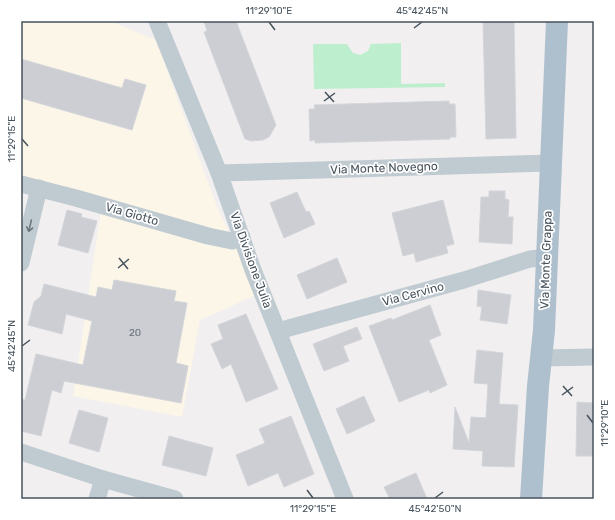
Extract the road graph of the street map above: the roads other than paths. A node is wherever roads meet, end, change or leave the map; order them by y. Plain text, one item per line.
1 (157, 21) edge
2 (557, 21) edge
3 (550, 163) junction
4 (219, 173) junction
5 (21, 184) edge
6 (39, 188) junction
7 (242, 237) junction
8 (547, 257) junction
9 (21, 263) edge
10 (278, 331) junction
11 (594, 357) edge
12 (541, 358) junction
13 (21, 452) edge
14 (103, 479) junction
15 (98, 499) edge
16 (175, 499) edge
17 (345, 499) edge
18 (530, 499) edge

1 - 4 street, Via Divisione Julia
2 - 3 main road, Via Monte Grappa
3 - 4 street, Via Monte Novegno
3 - 8 main road, Via Monte Grappa
4 - 7 street, Via Divisione Julia
5 - 6 street, Via Giotto
6 - 7 street, Via Giotto
6 -> 9 street
7 - 10 street, Via Divisione Julia
8 - 10 street, Via Cervino
8 - 12 main road, Via Monte Grappa
10 - 17 street, Via Divisione Julia
11 - 12 street
12 - 18 main road, Via Monte Grappa
13 - 14 street
14 - 15 street
14 - 16 street

